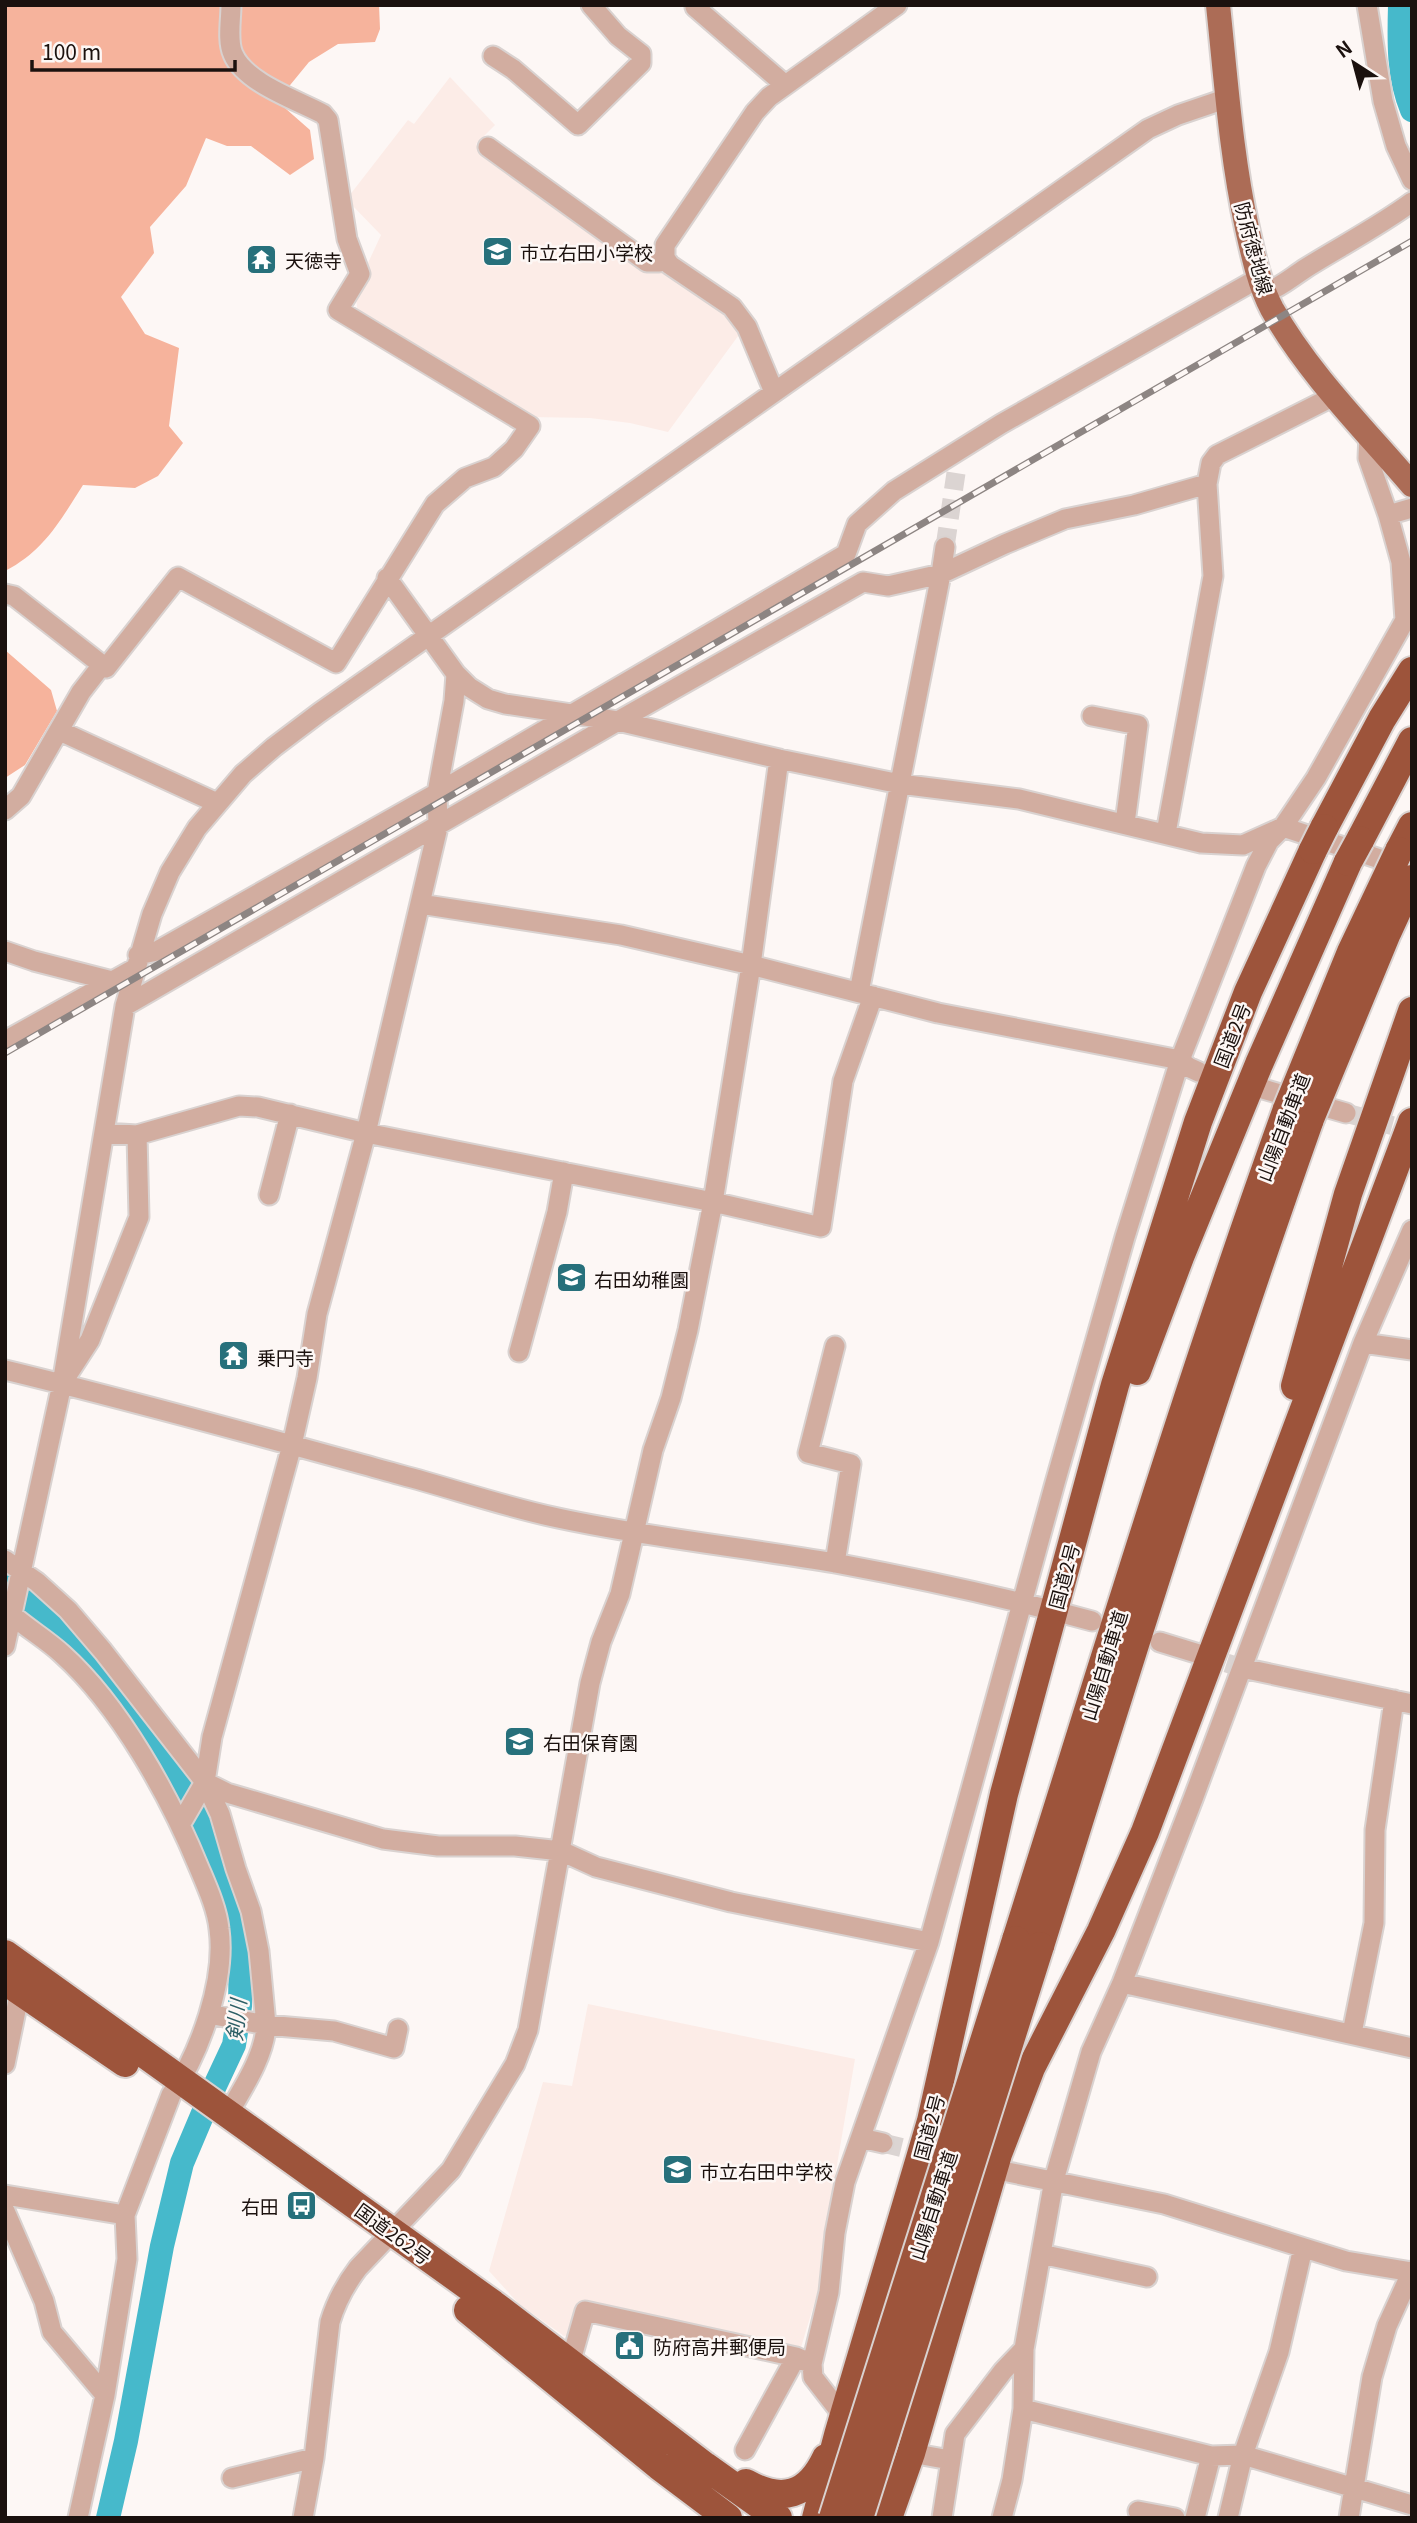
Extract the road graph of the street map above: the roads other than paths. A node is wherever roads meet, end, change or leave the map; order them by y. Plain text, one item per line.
1 (231, 5) edge
2 (590, 5) edge
3 (696, 5) edge
4 (897, 5) edge
5 (1217, 5) edge
6 (1367, 5) edge
7 (493, 56) dead end
8 (784, 84) junction
9 (1228, 98) junction
10 (488, 147) dead end
11 (1412, 180) edge
12 (1412, 202) edge
13 (665, 258) junction
14 (1262, 286) junction
15 (774, 392) junction
16 (1336, 395) junction
17 (1369, 434) junction
18 (1407, 473) edge
19 (1208, 484) junction
20 (1412, 508) edge
21 (1388, 515) junction
22 (944, 547) tunnel mouth
23 (941, 574) junction
24 (387, 578) junction
25 (5, 594) edge
26 (1408, 612) edge
27 (429, 637) junction
28 (102, 665) junction
29 (1412, 671) edge
30 (456, 674) junction
31 (575, 714) junction
32 (1092, 716) dead end
33 (618, 721) junction
34 (60, 731) junction
35 (1412, 741) edge
36 (779, 759) junction
37 (900, 784) junction
38 (437, 793) junction
39 (217, 803) junction
40 (5, 810) edge
41 (1125, 823) junction
42 (438, 827) junction
43 (1283, 827) junction
44 (1166, 832) junction
45 (1407, 849) edge
46 (1412, 879) edge
47 (420, 904) junction
48 (5, 950) edge
49 (136, 962) junction
50 (751, 965) junction
51 (112, 981) junction
52 (866, 994) junction
53 (125, 1006) junction
54 (1412, 1011) edge
55 (5, 1041) edge
56 (1180, 1060) junction
57 (1199, 1072) dead end
58 (1263, 1089) dead end
59 (1346, 1112) tunnel mouth
60 (290, 1114) junction
61 (1299, 1114) junction
62 (1412, 1122) edge
63 (104, 1133) junction
64 (366, 1133) junction
65 (137, 1135) junction
66 (564, 1172) junction
67 (269, 1195) dead end
68 (713, 1202) junction
69 (1412, 1230) edge
70 (1363, 1343) junction
71 (835, 1346) dead end
72 (1412, 1350) edge
73 (519, 1352) dead end
74 (5, 1370) edge
75 (62, 1384) junction
76 (292, 1445) junction
77 (635, 1533) junction
78 (835, 1563) junction
79 (1244, 1568) junction
80 (15, 1570) edge
81 (1065, 1570) junction
82 (1024, 1603) junction
83 (1054, 1611) junction
84 (13, 1612) junction
85 (1092, 1622) dead end
86 (1160, 1642) dead end
87 (5, 1646) edge
88 (1199, 1654) tunnel mouth
89 (1242, 1668) junction
90 (1403, 1702) edge
91 (202, 1787) junction
92 (181, 1822) junction
93 (561, 1851) junction
94 (929, 1942) junction
95 (1028, 1943) junction
96 (5, 1954) edge
97 (1122, 1983) junction
98 (12, 1986) edge
99 (209, 2014) junction
100 (266, 2025) junction
101 (398, 2029) dead end
102 (1352, 2033) junction
103 (1411, 2045) edge
104 (5, 2064) edge
105 (180, 2090) junction
106 (222, 2117) junction
107 (861, 2138) junction
108 (883, 2143) tunnel mouth
109 (998, 2170) dead end
110 (1054, 2180) junction
111 (5, 2195) edge
112 (5, 2211) edge
113 (125, 2215) junction
114 (386, 2238) junction
115 (1303, 2248) junction
116 (1041, 2254) junction
117 (1412, 2272) edge
118 (1147, 2277) dead end
119 (1024, 2349) junction
120 (940, 2354) junction
121 (804, 2360) junction
122 (570, 2364) junction
123 (105, 2395) junction
124 (1023, 2409) junction
125 (841, 2426) junction
126 (745, 2450) dead end
127 (911, 2453) junction
128 (1243, 2455) junction
129 (1211, 2456) junction
130 (314, 2458) junction
131 (950, 2460) junction
132 (705, 2466) junction
133 (232, 2478) dead end
134 (1355, 2489) junction
135 (1412, 2505) edge
136 (1138, 2511) dead end
137 (78, 2518) edge
138 (303, 2518) edge
139 (728, 2518) edge
140 (778, 2518) edge
141 (816, 2518) edge
142 (835, 2518) edge
143 (859, 2518) edge
144 (888, 2518) edge
145 (942, 2518) edge
146 (1002, 2518) edge
147 (1175, 2518) edge
148 (1195, 2518) edge
149 (1228, 2518) edge
150 (1349, 2518) edge

1 - 24 street
2 - 7 street
3 - 8 street
4 - 8 street
5 - 9 main road, 防府徳地線
6 - 11 street
8 - 13 street
9 - 14 main road, 防府徳地線
9 - 15 street
10 - 13 street
12 - 14 street
13 - 15 street
14 - 16 main road, 防府徳地線
14 - 31 street
15 - 27 street
16 - 17 main road, 防府徳地線
16 - 19 street
17 - 18 main road, 防府徳地線
17 - 21 street
19 - 23 street
19 - 44 street
20 - 21 street
21 - 26 street
22 - 23 street
23 - 33 street
23 - 37 street
24 - 27 street
24 - 28 street
25 - 28 street
26 - 43 street
27 - 30 street
27 - 39 street
28 - 34 street
29 - 81 highway, 国道2号
30 - 31 street
30 - 38 street
31 - 33 street
31 - 38 street
32 - 41 street
33 - 36 street
33 - 42 street
34 - 39 street
34 - 40 street
35 - 81 highway
36 - 37 street
36 - 50 street
37 - 41 street
37 - 52 street
38 - 42 street
38 - 49 street
39 - 49 street
41 - 44 street
42 - 47 street
42 - 53 street
43 - 44 street
43 - 45 street
43 - 56 street
45 - 61 highway, 山陽自動車道, bridge
46 - 61 highway, 山陽自動車道, bridge
47 - 50 street
47 - 64 street
48 - 51 street
49 - 51 street
49 - 53 street
50 - 52 street
50 - 68 street
51 - 55 street
52 - 56 street
52 - 68 street
53 - 63 street
54 - 79 highway
56 - 57 street
56 - 82 street
58 - 59 street
60 - 64 street
60 - 65 street
60 - 67 street
61 - 95 highway, 山陽自動車道
62 - 79 highway
63 - 65 street
63 - 75 street
64 - 66 street
64 - 76 street
65 - 75 street
66 - 68 street
66 - 73 street
68 - 77 street
69 - 70 street
70 - 72 street
70 - 89 street
71 - 78 street
74 - 75 street
75 - 76 street
75 - 80 street
76 - 77 street
76 - 91 street
77 - 78 street
77 - 93 street
78 - 82 street
79 - 120 highway
80 - 84 street
80 - 91 street
81 - 83 highway, 国道2号
82 - 83 street
82 - 94 street
83 - 85 street
83 - 125 highway, 国道2号
84 - 87 street
84 - 92 street
86 - 88 street
89 - 90 street
89 - 97 street
90 - 102 street
91 - 92 street
91 - 93 street
91 - 100 street
92 - 99 street
93 - 94 street
93 - 114 street
94 - 107 street
95 - 142 highway, 山陽自動車道, bridge
95 - 143 highway, 山陽自動車道, bridge
96 - 105 highway, 国道262号
97 - 102 street
97 - 110 street
98 - 104 street
98 - 105 highway, 国道262号
99 - 100 street
99 - 105 street
100 - 101 street
100 - 106 street
102 - 103 street
105 - 106 highway, 国道262号
105 - 113 street
106 - 114 highway, 国道262号
107 - 108 street
107 - 121 street
109 - 110 street
110 - 115 street
110 - 116 street
111 - 113 street
112 - 123 street
113 - 123 street
114 - 122 highway, 国道262号
114 - 130 street
114 - 139 highway, 国道262号
115 - 117 street
115 - 128 street
116 - 118 street
116 - 119 street
117 - 134 street
119 - 124 street
119 - 131 street
120 - 127 highway
120 - 142 highway
121 - 122 street
121 - 125 street
121 - 126 street
122 - 132 highway, 国道262号
123 - 137 street
124 - 129 street
124 - 146 street
125 - 132 highway
125 - 141 highway, 国道2号
127 - 131 street
127 - 144 highway
128 - 129 street
128 - 134 street
128 - 149 street
129 - 148 street
130 - 133 street
130 - 138 street
131 - 145 street
132 - 140 highway, 国道262号
134 - 135 street
134 - 150 street
136 - 147 street

